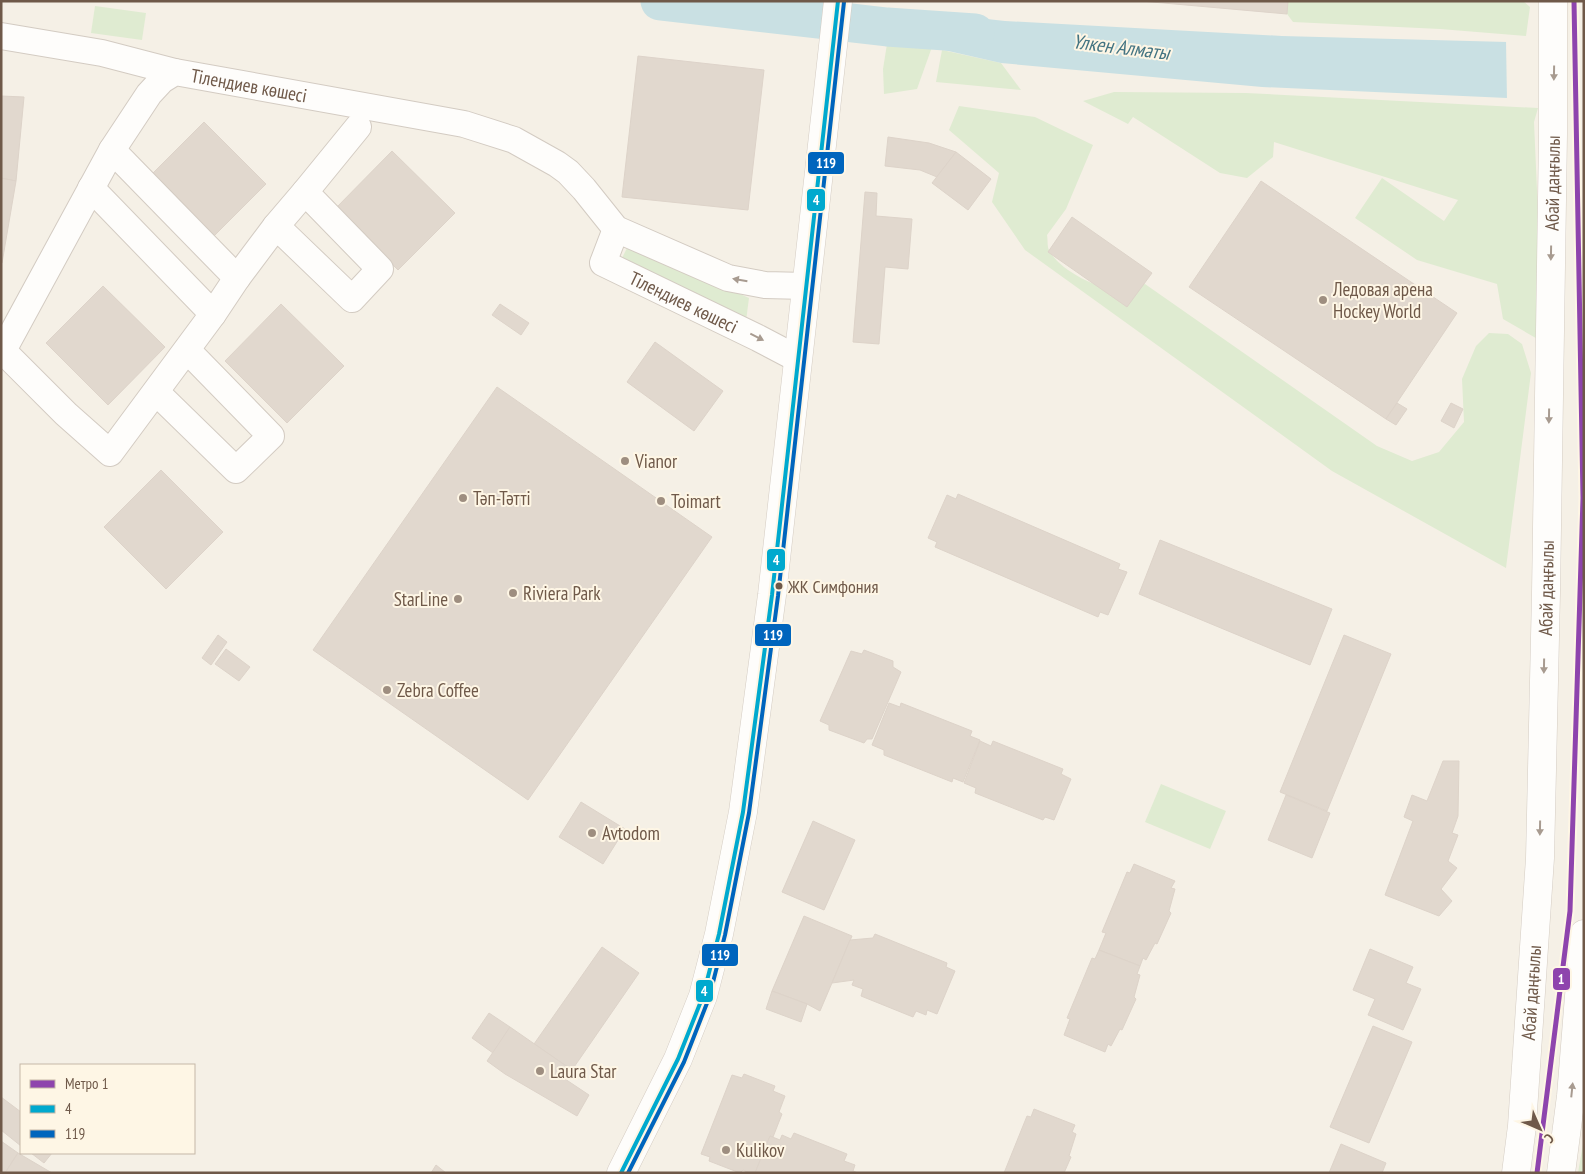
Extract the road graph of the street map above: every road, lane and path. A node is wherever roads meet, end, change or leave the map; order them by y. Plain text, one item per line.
1 (838, 1) edge
2 (1553, 13) edge
3 (1, 36) edge
4 (175, 72) junction
5 (358, 127) dead end
6 (112, 150) junction
7 (91, 188) junction
8 (305, 192) junction
9 (276, 226) junction
10 (616, 229) junction
11 (237, 278) junction
12 (806, 286) junction
13 (214, 314) junction
14 (10, 316) edge
15 (187, 350) junction
16 (2, 352) edge
17 (798, 359) junction
18 (156, 392) junction
19 (1584, 934) edge
20 (622, 1173) edge
21 (1516, 1173) edge
22 (1561, 1173) edge

1 - 12 main road
2 -> 21 main road, Абай даңғылы
3 - 4 street
4 - 6 street, Тілендиев көшесі
4 - 10 street, Тілендиев көшесі
5 - 8 street
6 - 7 street, Тілендиев көшесі
6 - 11 street
7 - 13 street
7 - 14 street, Тілендиев көшесі
8 - 9 street
8 - 9 street
9 - 11 street
12 -> 10 street, Тілендиев көшесі
10 -> 17 street, Тілендиев көшесі
11 - 13 street
12 - 17 main road
13 - 15 street
14 - 16 street, Тілендиев көшесі
15 - 18 street
15 - 18 street
16 - 18 street
17 - 20 main road
22 -> 19 main road

